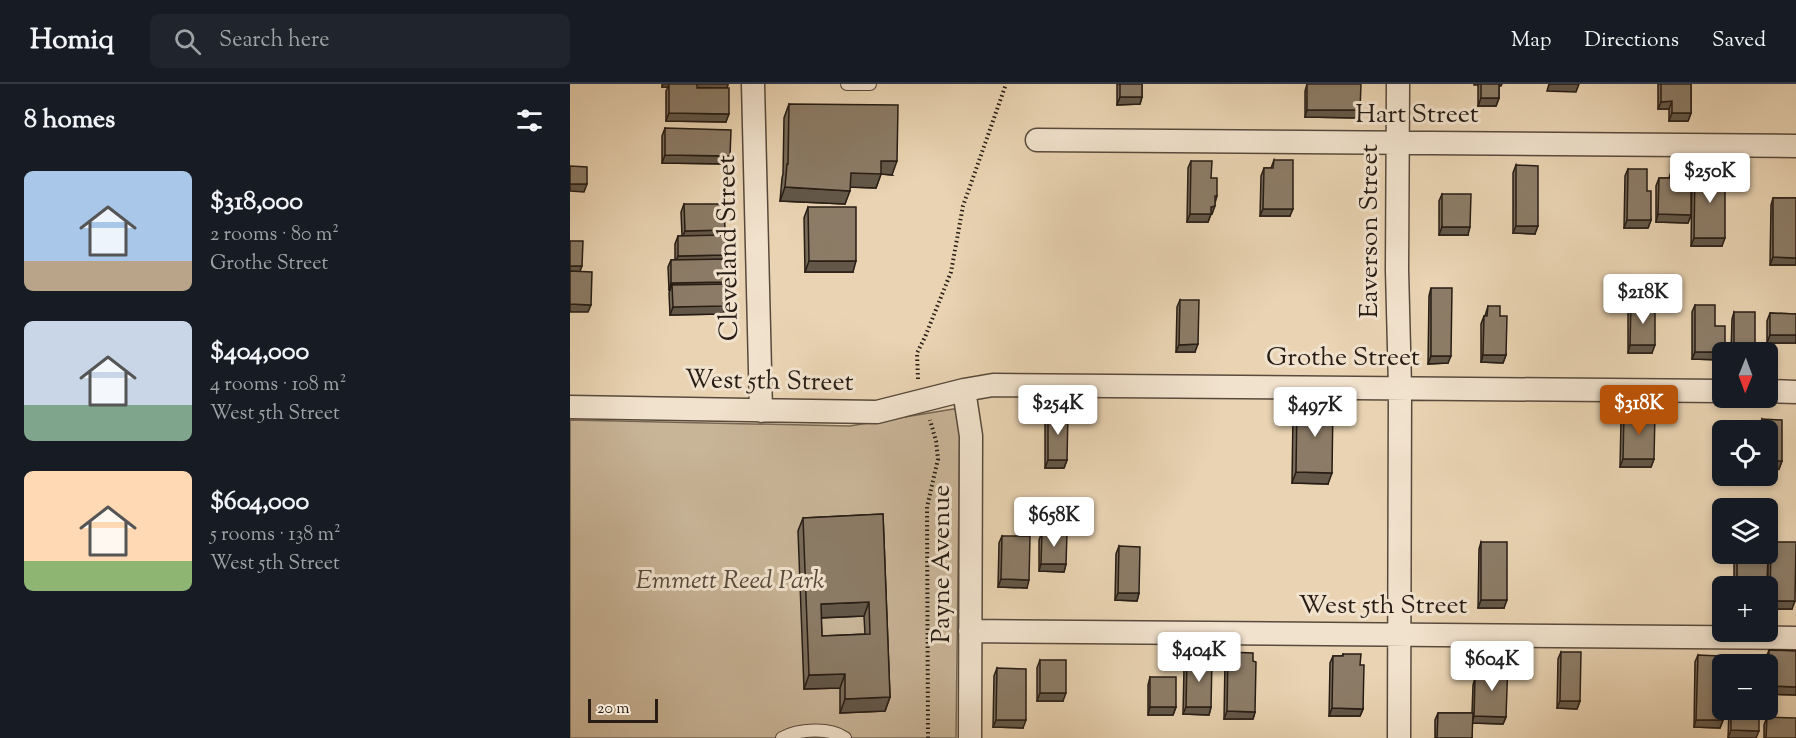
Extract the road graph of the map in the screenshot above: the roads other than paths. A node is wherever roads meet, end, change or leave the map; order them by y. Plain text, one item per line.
1 (753, 84) edge
2 (847, 84) edge
3 (870, 84) edge
4 (1398, 84) edge
5 (1037, 140) dead end
6 (1398, 143) junction
7 (1796, 146) edge
8 (1400, 387) junction
9 (964, 390) junction
10 (1712, 391) edge
11 (1778, 392) edge
12 (1796, 392) edge
13 (570, 407) edge
14 (761, 411) junction
15 (970, 631) junction
16 (1399, 634) junction
17 (1796, 638) edge
18 (782, 738) edge
19 (845, 738) edge
20 (970, 738) edge
21 (1399, 738) edge

1 - 14 street, Cleveland Street
2 - 3 lane
4 - 6 street, Eaverson Street
5 - 6 street, Hart Street
6 - 7 street, Hart Street
6 - 8 street, Eaverson Street
8 - 9 street, Grothe Street
8 - 10 street, Grothe Street
8 - 16 street, Eaverson Street
9 - 14 street, West 5th Street
9 - 15 street, Payne Avenue
11 - 12 street
13 - 14 street, West 5th Street
15 - 16 street, West 5th Street
15 - 20 street, Payne Avenue
16 - 17 street, West 5th Street
16 - 21 street, Eaverson Street
18 - 19 lane

